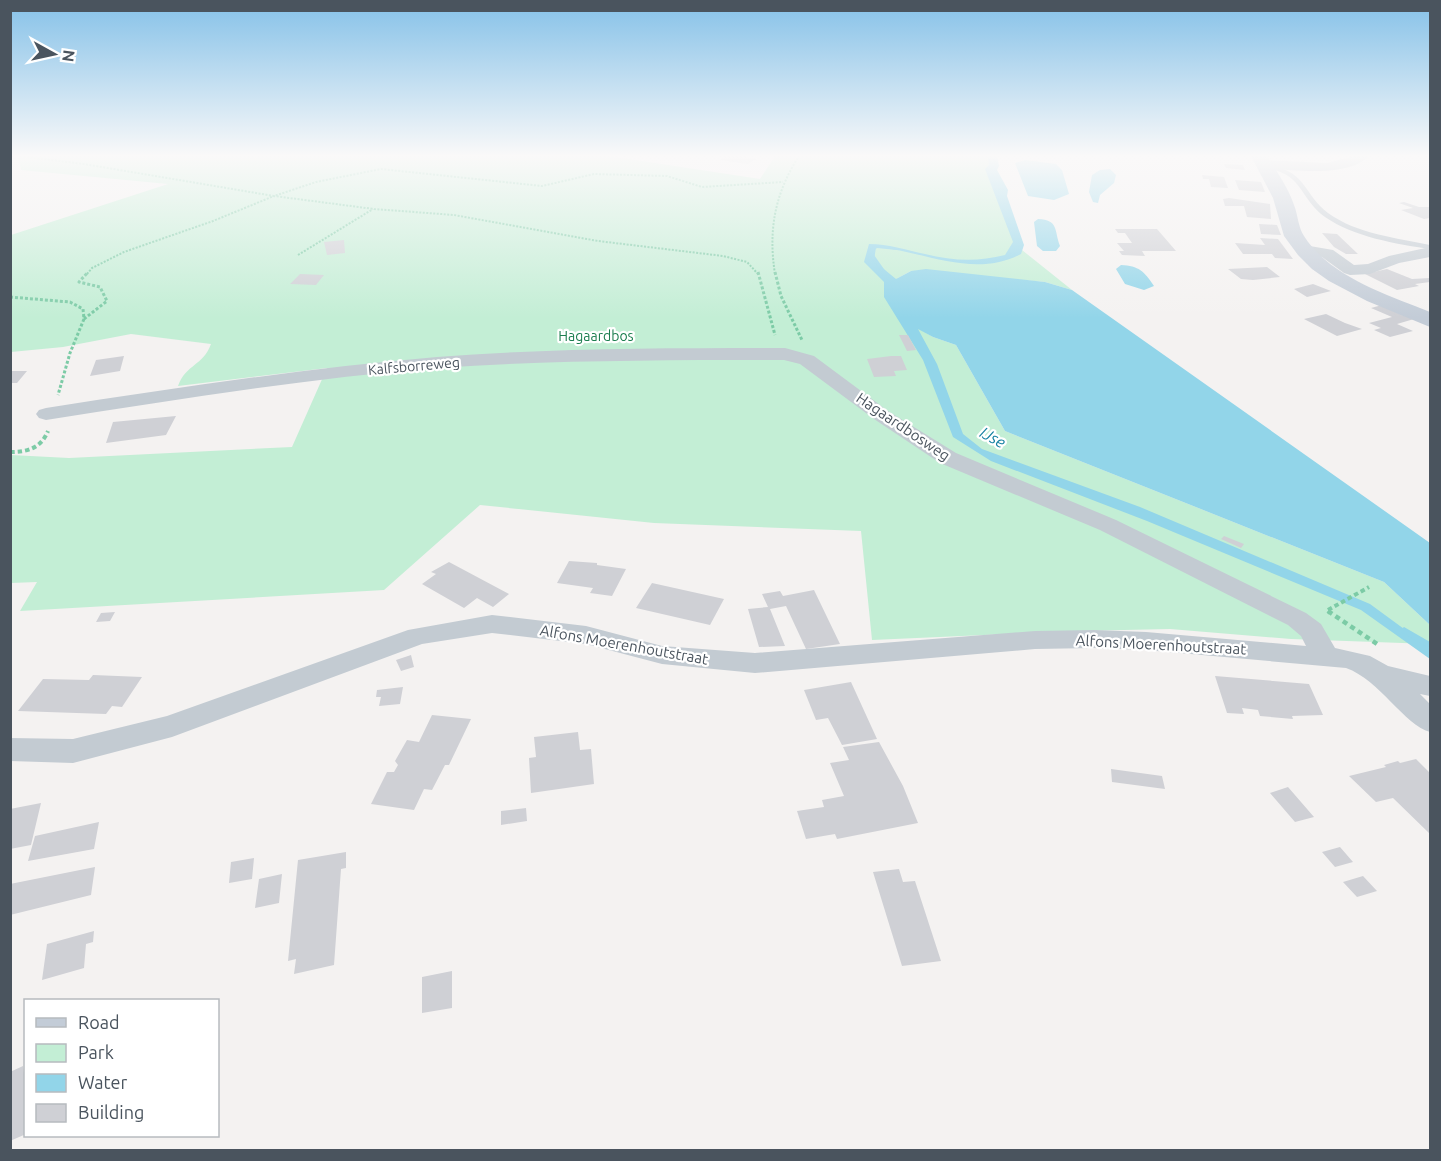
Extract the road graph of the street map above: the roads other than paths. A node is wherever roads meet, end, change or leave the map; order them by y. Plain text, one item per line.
1 (1287, 210) edge
2 (1322, 210) edge
3 (1431, 249) edge
4 (1304, 250) junction
5 (1431, 320) edge
6 (794, 348) joint
7 (50, 413) road end
8 (1326, 657) junction
9 (1380, 661) junction
10 (1431, 686) edge
11 (1431, 721) edge
12 (10, 749) edge

1 - 4 main road
2 - 3 lane
3 - 4 street
4 - 5 main road
6 - 7 street, Kalfsborreweg
6 - 8 street, Hagaardbosweg
8 - 9 street, Alfons Moerenhoutstraat
8 - 12 street, Alfons Moerenhoutstraat
9 - 10 street, Alfons Moerenhoutstraat
9 - 11 street

